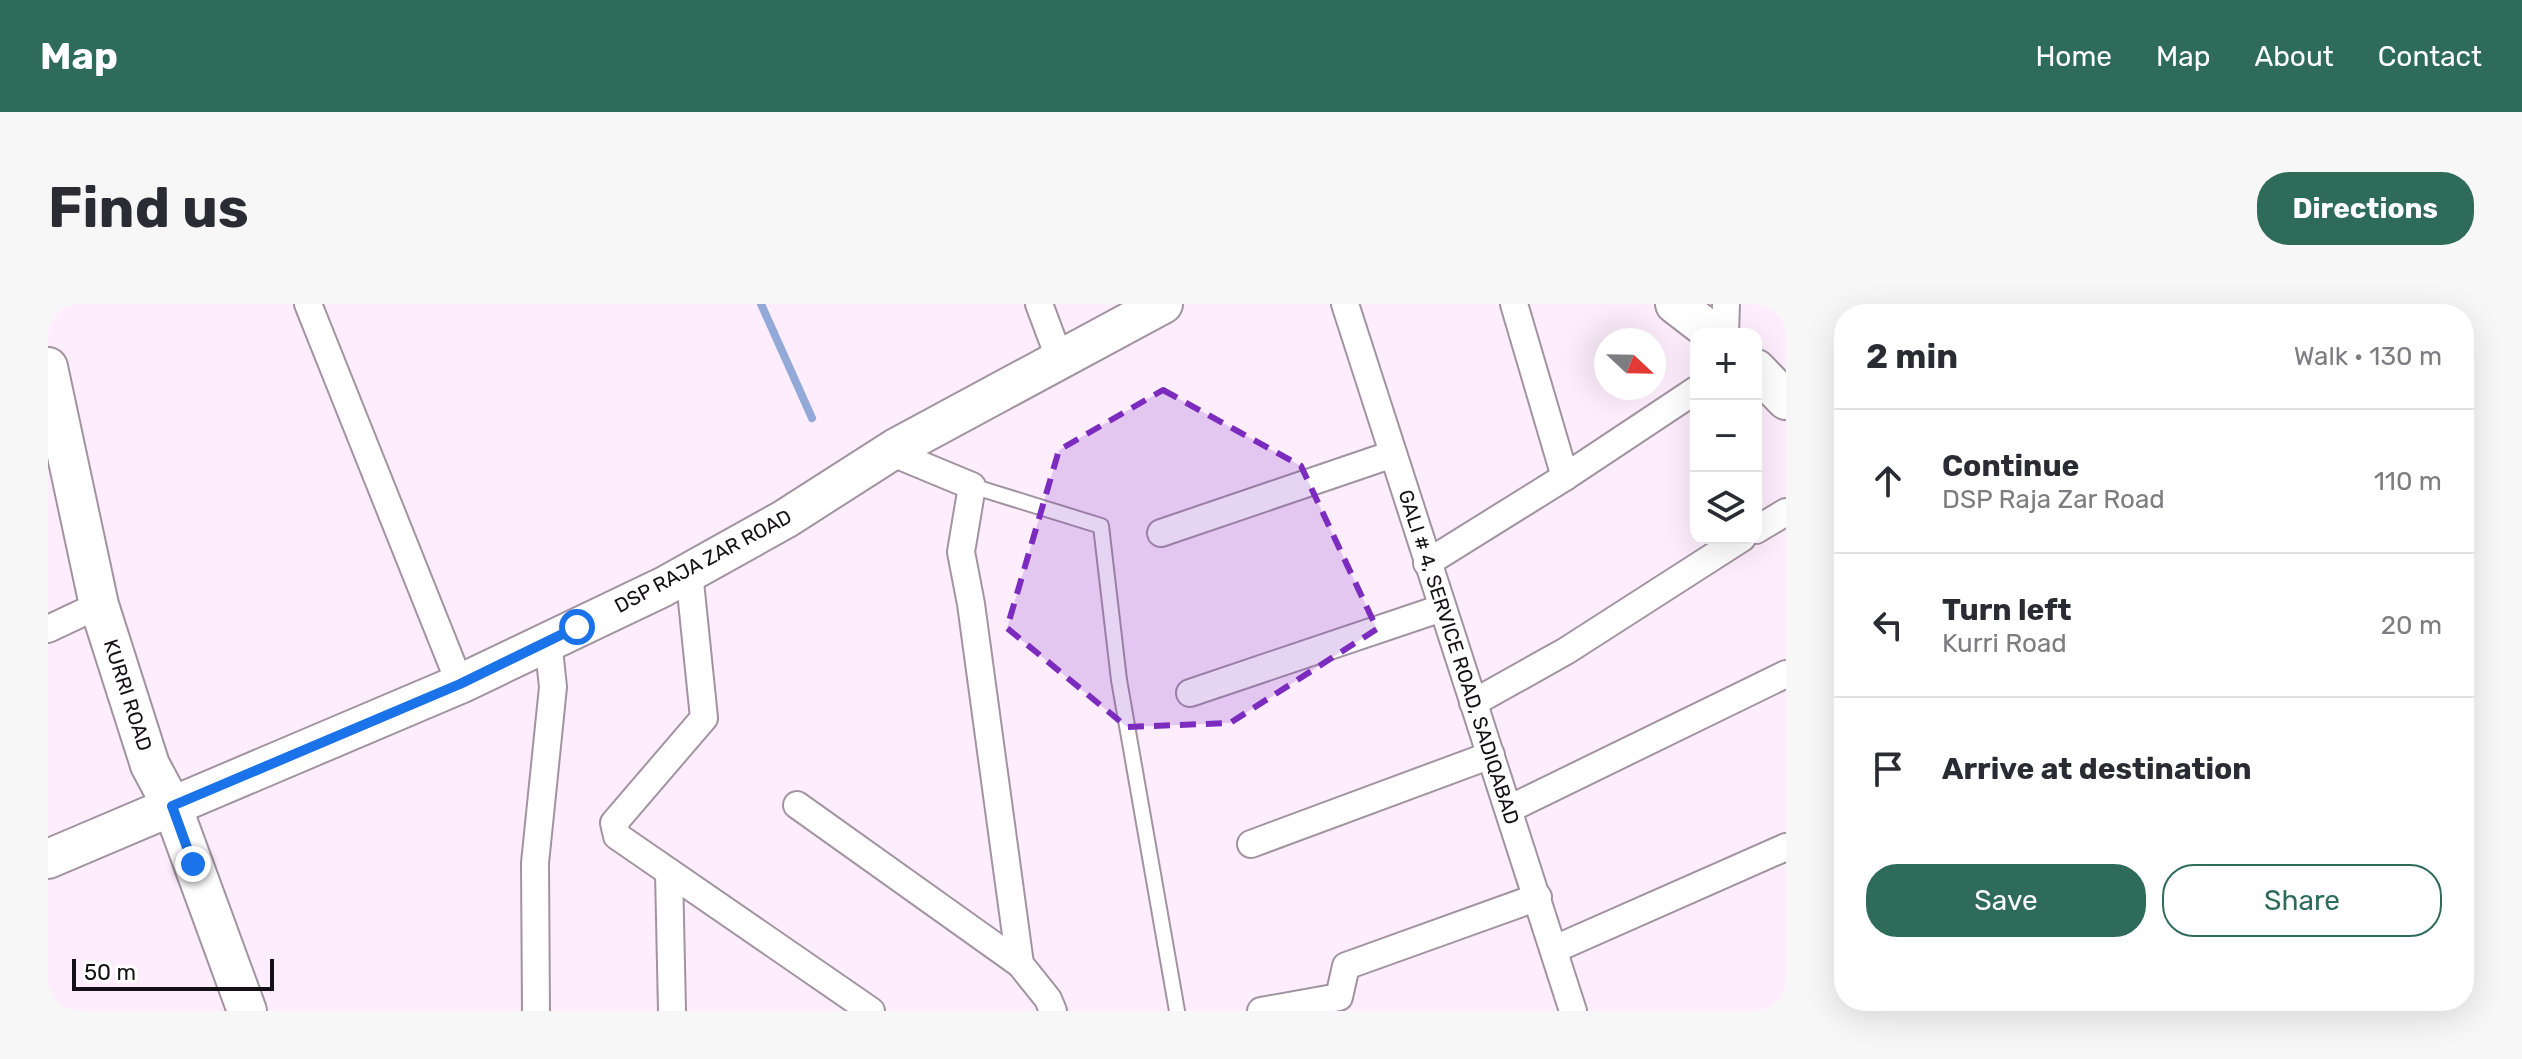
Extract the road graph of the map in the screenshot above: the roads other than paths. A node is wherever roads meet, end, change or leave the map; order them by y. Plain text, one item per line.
1 (308, 304) edge
2 (1039, 304) edge
3 (1163, 304) edge
4 (1345, 304) edge
5 (1514, 304) edge
6 (1675, 304) edge
7 (1726, 304) edge
8 (1706, 328) edge
9 (1725, 328) edge
10 (1060, 360) junction
11 (48, 367) edge
12 (1762, 375) edge
13 (1690, 394) edge
14 (1786, 400) edge
15 (890, 452) junction
16 (1393, 454) junction
17 (1565, 477) junction
18 (972, 486) junction
19 (1786, 512) edge
20 (1762, 526) edge
21 (1161, 533) dead end
22 (1733, 544) edge
23 (1427, 563) junction
24 (689, 572) junction
25 (99, 605) junction
26 (1442, 608) junction
27 (48, 629) edge
28 (548, 640) junction
29 (1786, 674) edge
30 (460, 684) junction
31 (1190, 693) dead end
32 (1473, 703) junction
33 (1491, 755) junction
34 (797, 805) dead end
35 (172, 806) junction
36 (1509, 809) junction
37 (1251, 844) dead end
38 (1786, 847) edge
39 (48, 859) edge
40 (669, 872) junction
41 (1538, 897) junction
42 (1555, 949) junction
43 (1020, 964) junction
44 (247, 1011) edge
45 (536, 1011) edge
46 (672, 1011) edge
47 (871, 1011) edge
48 (1053, 1011) edge
49 (1177, 1011) edge
50 (1261, 1011) edge
51 (1573, 1011) edge

1 - 30 street
2 - 10 street
3 - 10 street, DSP RAJA ZAR ROAD
4 - 16 street, GALI # 4, SERVICE ROAD, SADIQABAD
5 - 17 street
6 - 8 street
7 - 9 street
10 - 15 street, DSP RAJA ZAR ROAD
11 - 25 street, KURRI ROAD
12 - 14 street
13 - 17 street
15 - 18 street
15 - 24 street, DSP RAJA ZAR ROAD
16 - 21 street
16 - 23 street, GALI # 4, SERVICE ROAD, SADIQABAD
17 - 23 street
18 - 43 street
18 - 49 lane
19 - 20 street
22 - 32 street
23 - 26 street, GALI # 4, SERVICE ROAD, SADIQABAD
24 - 28 street, DSP RAJA ZAR ROAD
24 - 40 street
25 - 27 street
25 - 35 street, KURRI ROAD
26 - 31 street
26 - 32 street, GALI # 4, SERVICE ROAD, SADIQABAD
28 - 30 street, DSP RAJA ZAR ROAD
28 - 45 street
29 - 36 street
30 - 35 street, DSP RAJA ZAR ROAD
32 - 33 street, GALI # 4, SERVICE ROAD, SADIQABAD
33 - 36 street, GALI # 4, SERVICE ROAD, SADIQABAD
33 - 37 street
34 - 43 street
35 - 39 street, DSP RAJA ZAR ROAD
35 - 44 street, KURRI ROAD
36 - 41 street, GALI # 4, SERVICE ROAD, SADIQABAD
38 - 42 street
40 - 46 street
40 - 47 street
41 - 42 street, GALI # 4, SERVICE ROAD, SADIQABAD
41 - 50 street
42 - 51 street, GALI # 4, SERVICE ROAD, SADIQABAD
43 - 48 street

